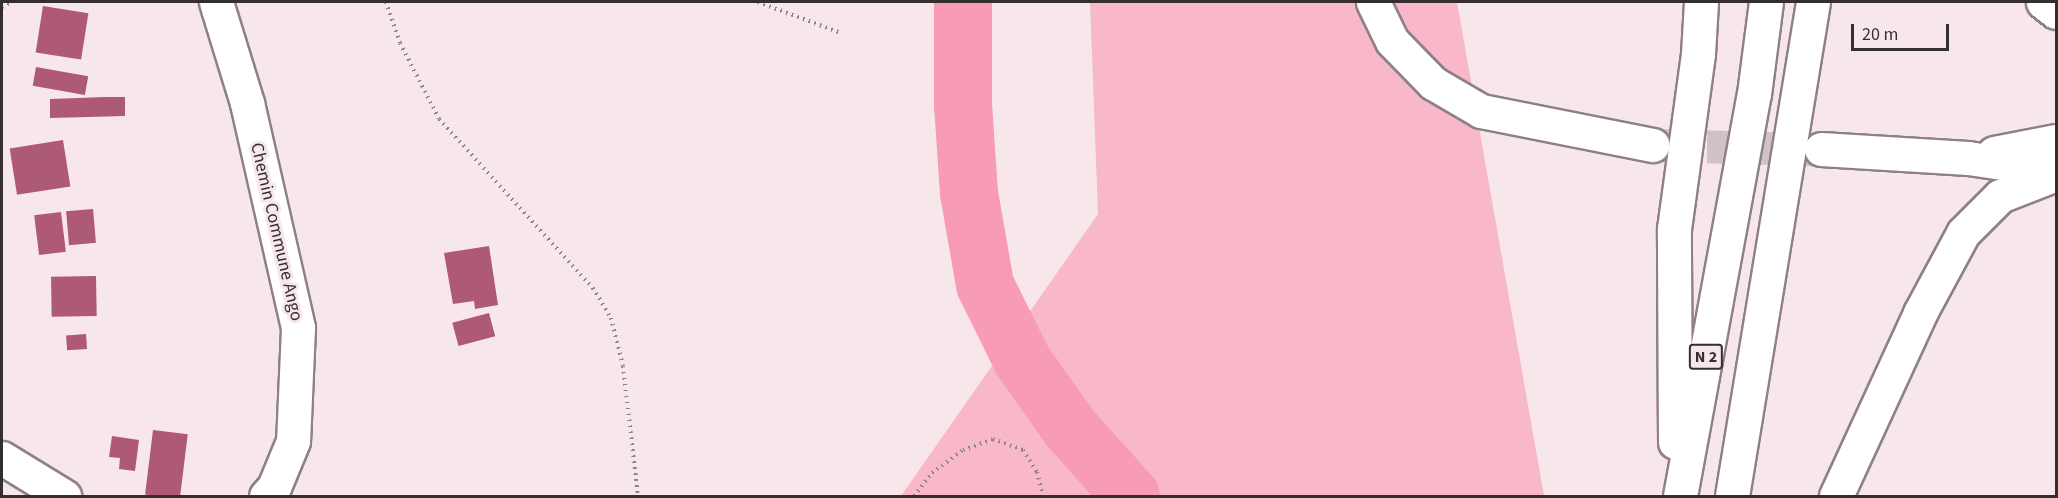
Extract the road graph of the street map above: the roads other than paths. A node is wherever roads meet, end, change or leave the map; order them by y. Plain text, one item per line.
1 (216, 2) edge
2 (1373, 2) edge
3 (1701, 2) edge
4 (1766, 2) edge
5 (1813, 2) edge
6 (2043, 2) edge
7 (2056, 12) edge
8 (2056, 141) edge
9 (1653, 145) tunnel mouth
10 (1821, 149) tunnel mouth
11 (1968, 158) junction
12 (2056, 172) edge
13 (2, 458) edge
14 (64, 496) edge
15 (266, 496) edge
16 (1677, 496) edge
17 (1732, 496) edge
18 (1836, 496) edge

1 - 15 main road, Chemin Commune Ango
2 - 9 main road
3 - 16 main road
4 - 16 main road, N 2
5 - 17 main road
6 - 7 main road
8 - 11 main road
10 - 11 main road
11 - 12 main road
12 - 18 main road
13 - 14 main road

